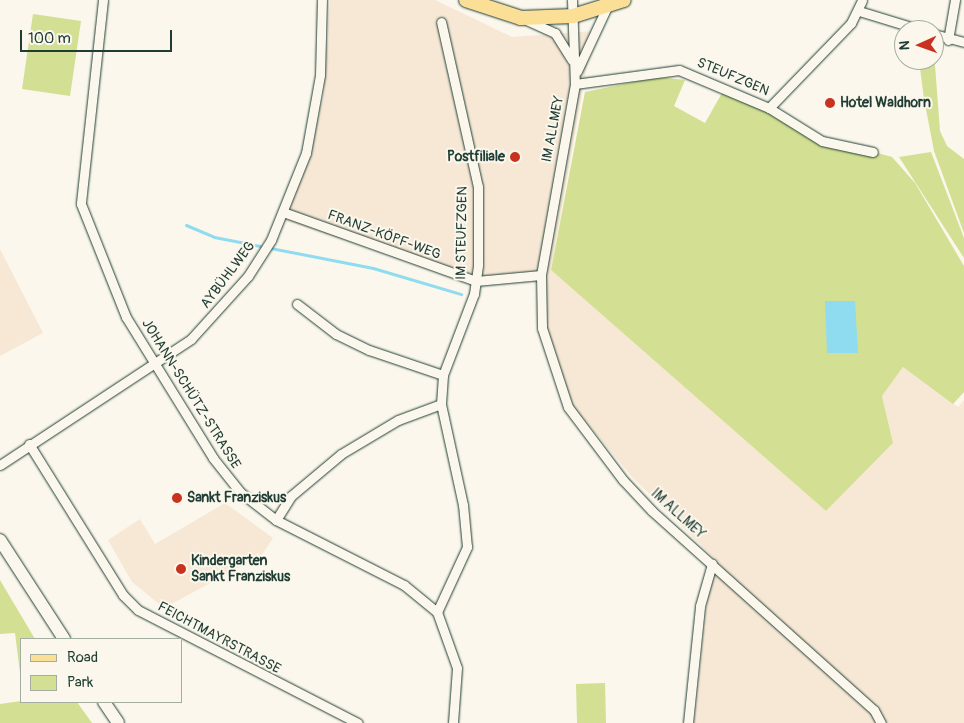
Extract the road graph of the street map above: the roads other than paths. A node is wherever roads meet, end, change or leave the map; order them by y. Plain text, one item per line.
1 (103, 0) edge
2 (322, 0) edge
3 (466, 0) edge
4 (572, 0) edge
5 (624, 0) edge
6 (862, 0) edge
7 (955, 0) edge
8 (608, 7) junction
9 (860, 11) junction
10 (573, 16) junction
11 (521, 18) junction
12 (441, 22) dead end
13 (894, 22) edge
14 (944, 38) edge
15 (948, 40) junction
16 (964, 42) edge
17 (575, 80) junction
18 (769, 108) junction
19 (873, 152) dead end
20 (283, 212) junction
21 (541, 275) junction
22 (476, 281) junction
23 (297, 304) dead end
24 (155, 365) junction
25 (443, 375) junction
26 (440, 404) junction
27 (29, 444) junction
28 (0, 465) edge
29 (276, 520) junction
30 (0, 540) edge
31 (712, 564) junction
32 (437, 612) junction
33 (63, 638) edge
34 (105, 703) edge
35 (118, 723) edge
36 (358, 723) edge
37 (453, 723) edge
38 (688, 723) edge
39 (881, 723) edge

1 - 24 street, JOHANN-SCHÜTZ-STRASSE
2 - 20 street, AYBÜHLWEG
3 - 11 main road
4 - 10 street, IM ALLMEY
5 - 8 main road
6 - 9 street
7 - 15 street
8 - 10 main road
8 - 17 street, IM ALLMEY
9 - 13 street
9 - 18 street, STEUFZGEN
10 - 11 main road
10 - 17 street, IM ALLMEY
11 - 17 street
12 - 22 street, IM STEUFZGEN
14 - 15 street
15 - 16 street
17 - 18 street, STEUFZGEN
17 - 21 street, IM ALLMEY
18 - 19 street
20 - 22 street, FRANZ-KÖPF-WEG
20 - 24 street, AYBÜHLWEG
21 - 22 street
21 - 31 street, IM ALLMEY
22 - 25 street, IM STEUFZGEN
23 - 25 street
24 - 27 street, AYBÜHLWEG
24 - 29 street, JOHANN-SCHÜTZ-STRASSE
25 - 26 street, IM STEUFZGEN
26 - 29 street
26 - 32 street, IM STEUFZGEN
27 - 28 street, AYBÜHLWEG
27 - 36 street, FEICHTMAYRSTRASSE
29 - 32 street, JOHANN-SCHÜTZ-STRASSE
30 - 33 main road
31 - 38 street
31 - 39 street, IM ALLMEY
32 - 37 street
34 - 35 main road

